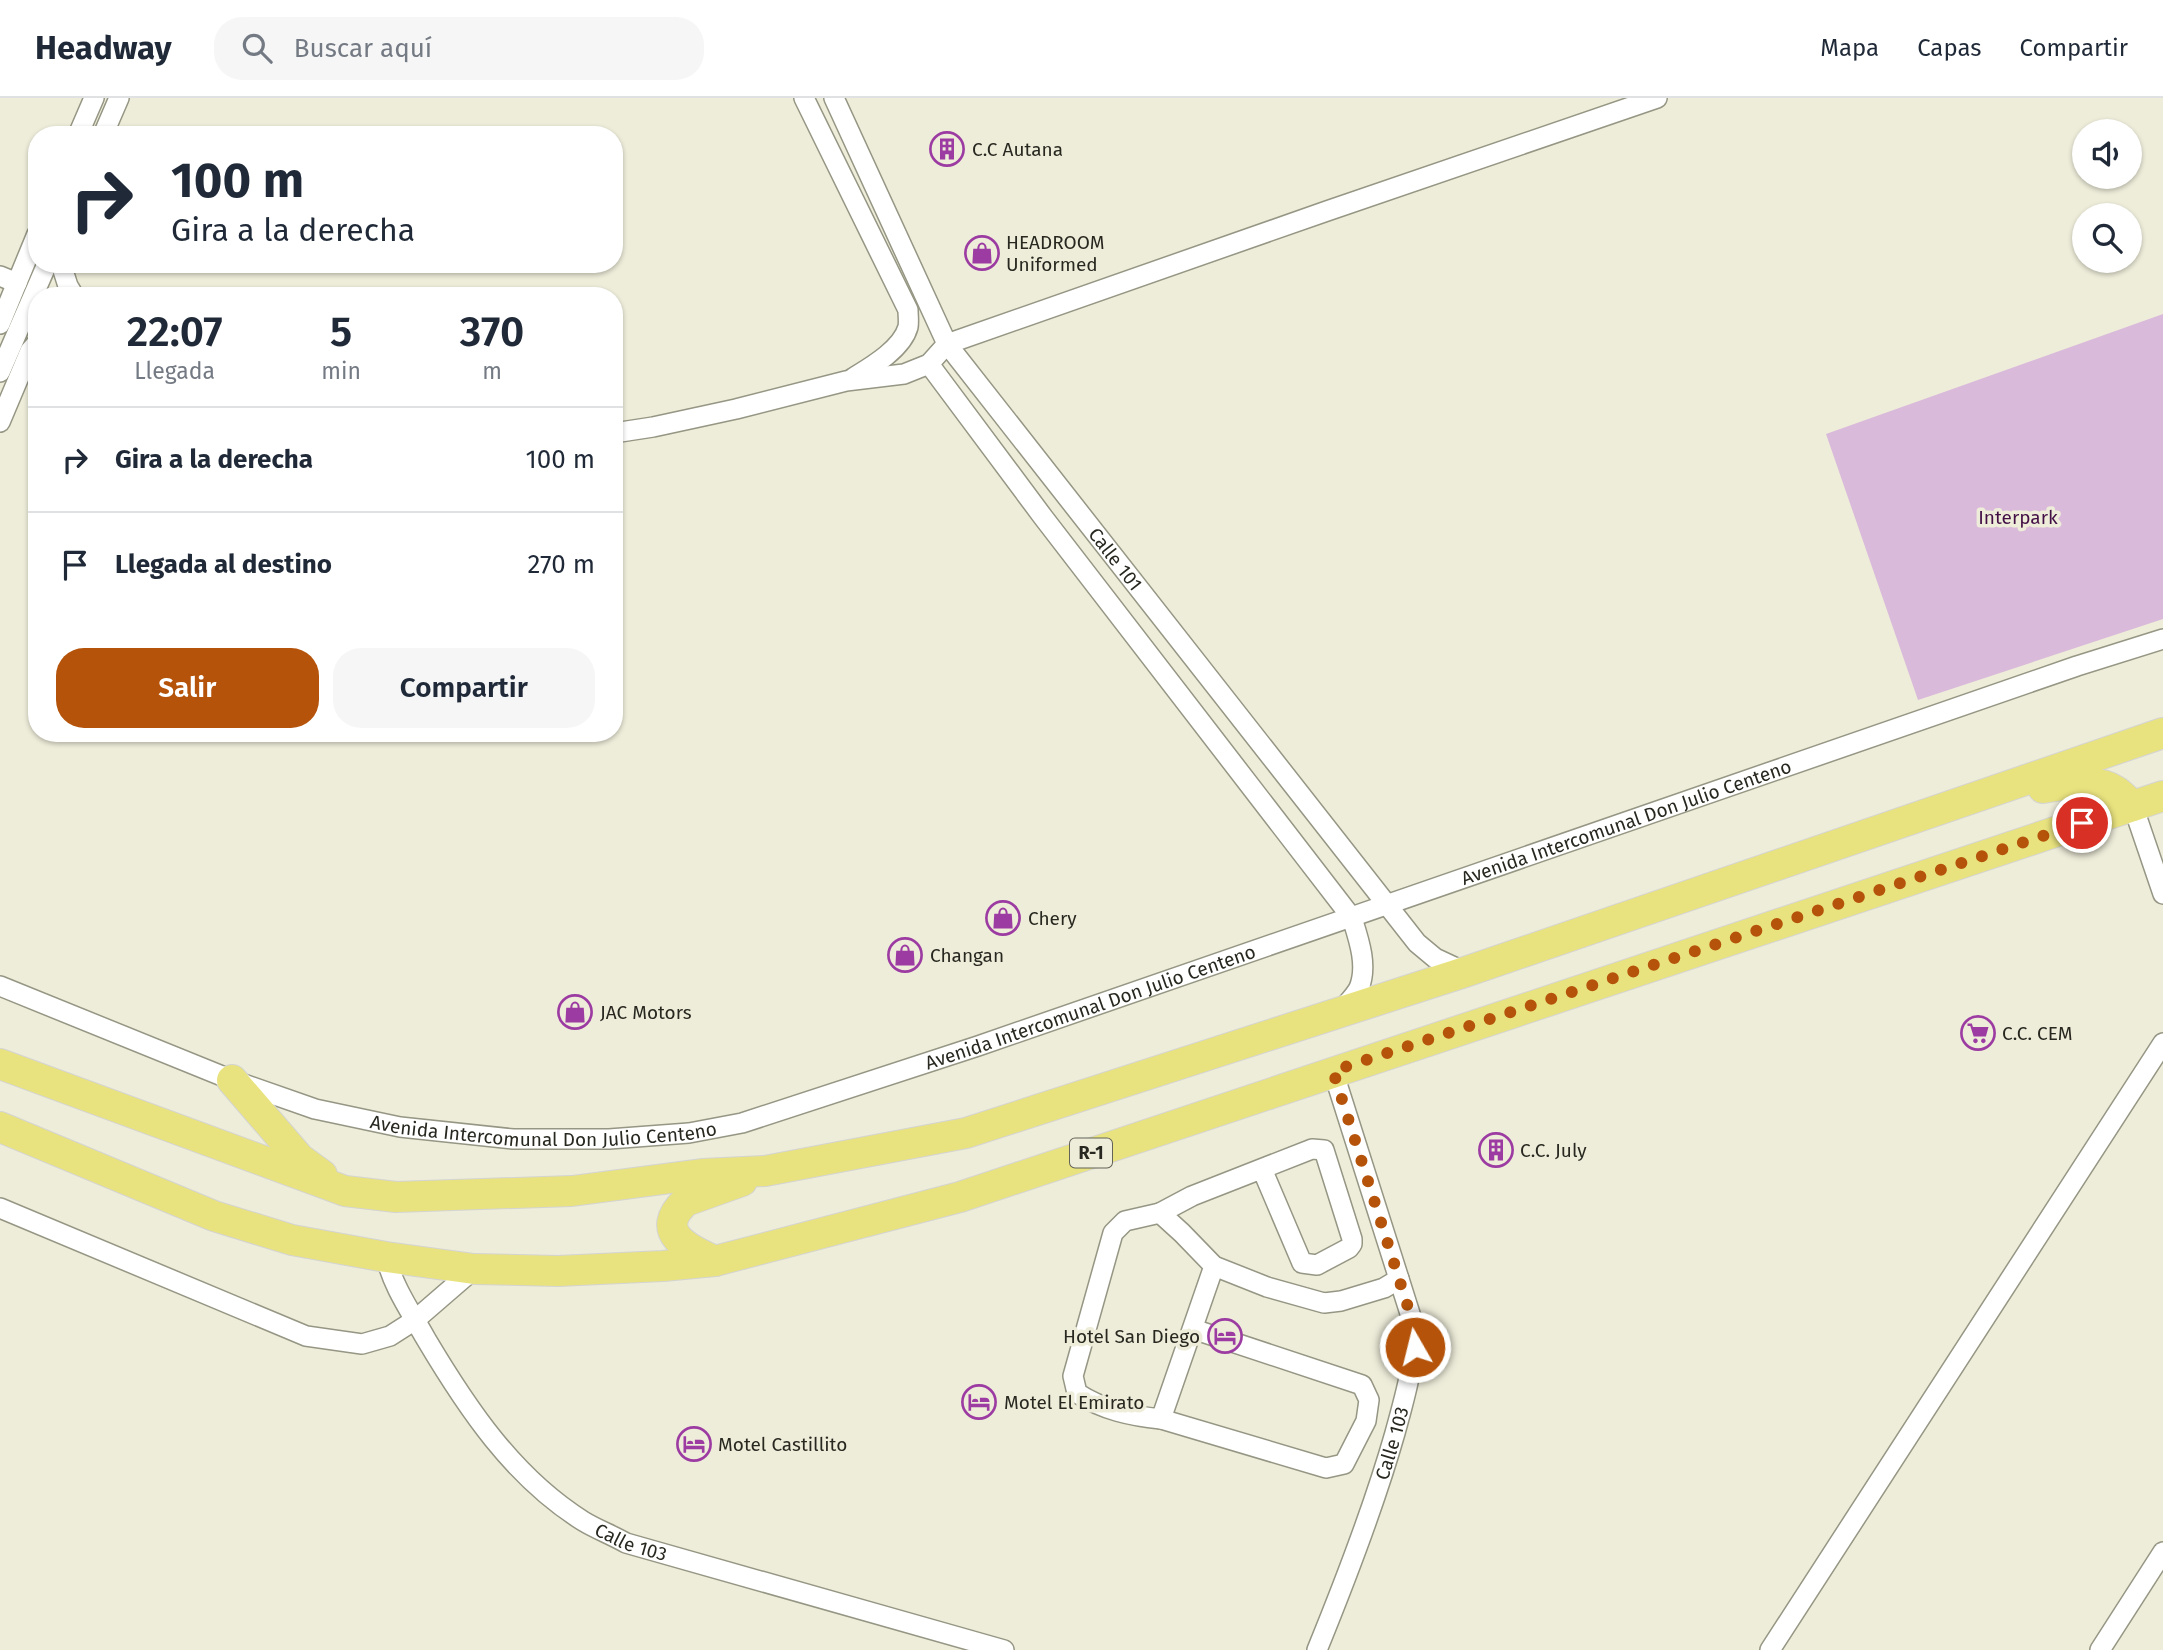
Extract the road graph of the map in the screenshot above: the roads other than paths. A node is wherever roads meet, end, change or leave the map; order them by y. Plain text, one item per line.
1 (94, 98) edge
2 (119, 98) edge
3 (804, 98) edge
4 (834, 98) edge
5 (1657, 98) edge
6 (82, 126) edge
7 (107, 126) edge
8 (28, 248) edge
9 (8, 279) edge
10 (28, 308) edge
11 (0, 324) edge
12 (947, 344) junction
13 (28, 356) edge
14 (929, 364) junction
15 (0, 372) edge
16 (846, 381) junction
17 (0, 422) edge
18 (623, 432) edge
19 (2163, 639) edge
20 (2163, 733) edge
21 (2163, 796) edge
22 (1958, 803) junction
23 (2133, 806) junction
24 (2156, 846) edge
25 (2163, 894) edge
26 (1387, 905) junction
27 (1352, 918) junction
28 (1465, 972) junction
29 (0, 986) edge
30 (1341, 1010) junction
31 (2163, 1042) edge
32 (0, 1065) edge
33 (1333, 1071) junction
34 (232, 1080) junction
35 (0, 1127) edge
36 (1262, 1169) junction
37 (765, 1171) junction
38 (345, 1191) junction
39 (0, 1208) edge
40 (1160, 1213) junction
41 (386, 1257) junction
42 (715, 1261) junction
43 (1213, 1266) junction
44 (474, 1269) junction
45 (1399, 1279) junction
46 (415, 1320) junction
47 (1193, 1329) junction
48 (1161, 1419) junction
49 (2163, 1552) edge
50 (1004, 1650) edge
51 (1317, 1650) edge
52 (1770, 1650) edge
53 (2100, 1650) edge

1 - 6 street
2 - 7 street
3 - 16 street
4 - 12 street, Calle 101
5 - 12 street
8 - 9 street
9 - 11 street
10 - 15 street
12 - 14 street
12 - 26 street, Calle 101
13 - 17 street
14 - 16 street
14 - 27 street, Calle 101
16 - 18 street
19 - 26 street, Avenida Intercomunal Don Julio Centeno
20 - 22 main road
21 - 23 main road, R-1
22 - 23 main road
22 - 28 main road
23 - 24 street
23 - 33 main road, R-1
24 - 25 street
26 - 27 street, Avenida Intercomunal Don Julio Centeno
26 - 28 street, Calle 101
27 - 30 street, Calle 101
27 - 34 street, Avenida Intercomunal Don Julio Centeno
28 - 30 main road
29 - 34 street, Avenida Intercomunal Don Julio Centeno
30 - 37 main road
31 - 52 street
32 - 38 main road
33 - 42 main road, R-1
33 - 45 street, Calle 103
34 - 38 main road
35 - 41 main road, R-1
36 - 36 street
36 - 40 street
37 - 38 main road
37 - 42 main road
39 - 46 street
40 - 43 street
40 - 48 street
41 - 44 main road, R-1
41 - 46 street, Calle 103
42 - 44 main road, R-1
43 - 45 street
43 - 47 street
44 - 46 street
45 - 51 street, Calle 103
46 - 50 street, Calle 103
47 - 48 street
47 - 48 street
49 - 53 street

